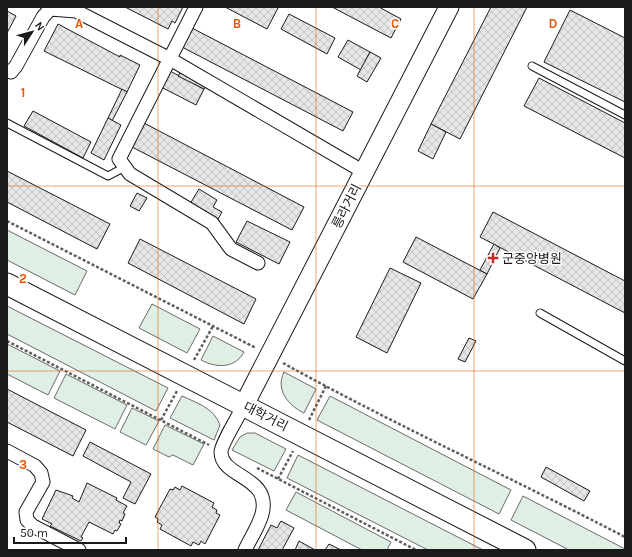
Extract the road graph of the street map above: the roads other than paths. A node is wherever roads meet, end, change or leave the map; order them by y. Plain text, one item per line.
1 (196, 7) edge
2 (449, 7) edge
3 (49, 8) edge
4 (170, 59) junction
5 (532, 66) dead end
6 (8, 75) edge
7 (625, 115) edge
8 (7, 123) edge
9 (125, 167) junction
10 (364, 172) junction
11 (258, 263) dead end
12 (7, 284) edge
13 (540, 313) dead end
14 (625, 361) edge
15 (244, 405) junction
16 (7, 452) edge
17 (79, 550) edge
18 (245, 550) edge
19 (525, 550) edge

1 - 4 street
2 - 10 main road, 릉라거리
3 - 4 street
3 - 6 street
4 - 9 street
4 - 10 street
5 - 7 lane
8 - 9 lane
9 - 11 street
10 - 15 main road, 릉라거리
12 - 15 main road, 대학거리
13 - 14 lane
15 - 18 street
15 - 19 main road, 대학거리
16 - 17 street

